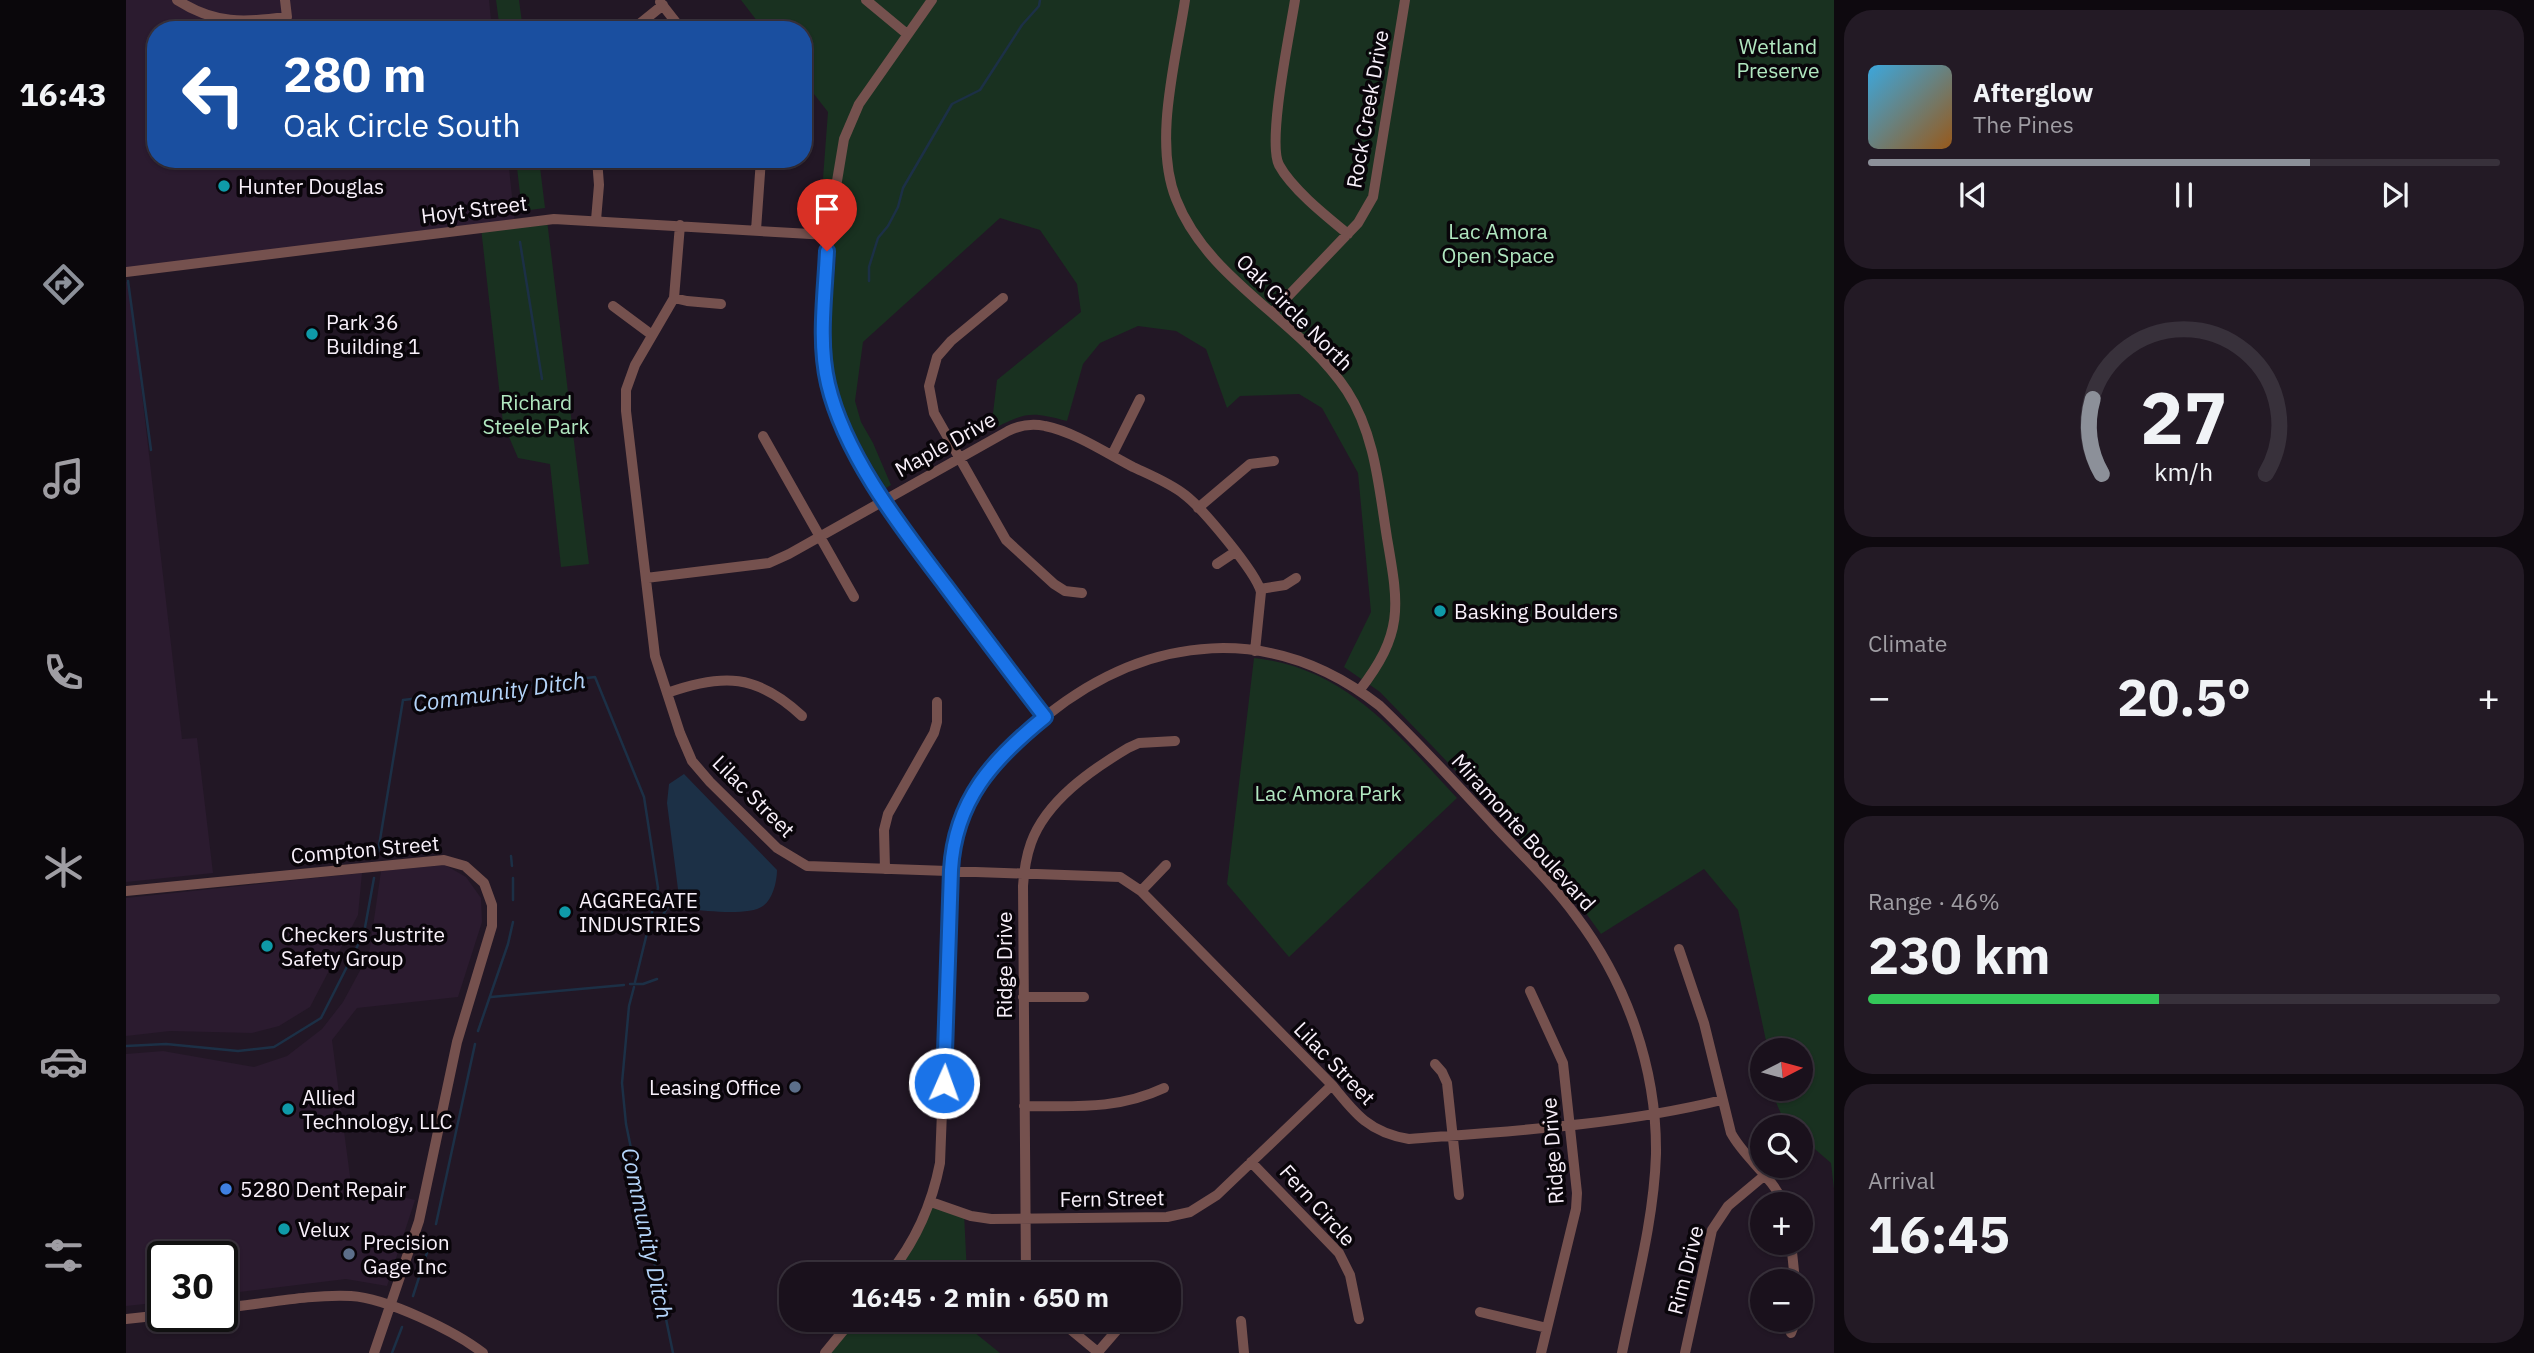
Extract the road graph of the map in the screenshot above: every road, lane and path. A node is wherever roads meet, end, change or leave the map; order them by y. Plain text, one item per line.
1 (177, 0) edge
2 (285, 0) edge
3 (866, 0) edge
4 (932, 0) edge
5 (1185, 0) edge
6 (1295, 0) edge
7 (1405, 0) edge
8 (661, 3) edge
9 (239, 21) edge
10 (257, 21) edge
11 (642, 21) edge
12 (675, 21) edge
13 (907, 34) junction
14 (598, 168) edge
15 (760, 168) edge
16 (596, 220) junction
17 (680, 225) junction
18 (756, 230) junction
19 (1348, 234) junction
20 (828, 235) junction
21 (126, 272) edge
22 (674, 298) junction
23 (1003, 298) dead end
24 (721, 303) dead end
25 (613, 306) dead end
26 (1272, 313) junction
27 (652, 335) junction
28 (1140, 398) dead end
29 (764, 436) dead end
30 (1112, 455) junction
31 (958, 458) junction
32 (1274, 461) dead end
33 (882, 501) junction
34 (1198, 508) junction
35 (820, 536) junction
36 (1235, 552) junction
37 (1217, 564) dead end
38 (646, 578) junction
39 (1296, 578) dead end
40 (1260, 589) junction
41 (1082, 593) dead end
42 (854, 597) dead end
43 (1255, 651) junction
44 (1359, 691) junction
45 (667, 693) junction
46 (937, 702) dead end
47 (802, 716) dead end
48 (1045, 717) junction
49 (1175, 741) dead end
50 (1166, 865) dead end
51 (885, 869) junction
52 (951, 870) junction
53 (1024, 875) junction
54 (126, 891) edge
55 (1141, 891) junction
56 (1679, 949) dead end
57 (1530, 991) dead end
58 (1023, 997) junction
59 (1084, 997) dead end
60 (1435, 1064) dead end
61 (1332, 1085) junction
62 (1164, 1088) dead end
63 (1722, 1100) junction
64 (1024, 1106) junction
65 (1654, 1114) junction
66 (1570, 1125) junction
67 (1452, 1135) junction
68 (1750, 1158) edge
69 (1251, 1162) junction
70 (1761, 1178) edge
71 (1768, 1178) edge
72 (1778, 1192) edge
73 (1459, 1195) dead end
74 (930, 1202) junction
75 (1024, 1219) junction
76 (898, 1262) edge
77 (1026, 1262) edge
78 (238, 1306) edge
79 (391, 1307) junction
80 (1480, 1312) dead end
81 (147, 1317) edge
82 (126, 1319) edge
83 (1359, 1319) dead end
84 (1241, 1321) dead end
85 (1547, 1328) junction
86 (842, 1332) edge
87 (1074, 1332) edge
88 (1115, 1332) edge
89 (1098, 1352) edge
90 (374, 1353) edge
91 (483, 1353) edge
92 (825, 1353) edge
93 (1244, 1353) edge
94 (1541, 1353) edge
95 (1622, 1353) edge
96 (1685, 1353) edge

1 - 9 street
2 - 10 street
3 - 13 street
4 - 13 street
5 - 26 street, Oak Circle North
6 - 19 street
7 - 19 street, Rock Creek Drive
8 - 11 street
8 - 12 street
13 - 20 street
14 - 16 street
15 - 18 street
16 - 17 street, Hoyt Street
16 - 21 street, Hoyt Street
17 - 18 street, Hoyt Street
17 - 22 street, Lilac Street
18 - 20 street, Hoyt Street
19 - 26 street, Rock Creek Drive
20 - 33 street
22 - 24 street
22 - 27 street, Lilac Street
23 - 31 street
25 - 27 street
26 - 44 street, Oak Circle North
27 - 38 street, Lilac Street
28 - 30 street
29 - 35 street
30 - 31 street, Maple Drive
30 - 34 street, Maple Drive
31 - 33 street, Maple Drive
31 - 41 street
32 - 34 street
33 - 35 street, Maple Drive
33 - 48 street
34 - 36 street, Maple Drive
35 - 38 street, Maple Drive
35 - 42 street
36 - 37 street
36 - 40 street, Maple Drive
38 - 45 street, Lilac Street
39 - 40 street
40 - 43 street
43 - 44 street, Miramonte Boulevard
43 - 48 street, Miramonte Boulevard
44 - 65 street, Miramonte Boulevard
45 - 47 street
45 - 51 street, Lilac Street
46 - 51 street
48 - 52 street, Miramonte Boulevard
49 - 53 street, Ridge Drive
50 - 55 street
51 - 52 street, Lilac Street
52 - 53 street, Lilac Street
52 - 74 street, Miramonte Boulevard
53 - 55 street, Lilac Street
53 - 58 street, Ridge Drive
54 - 79 street, Compton Street
55 - 61 street, Lilac Street
56 - 63 street
57 - 66 street, Ridge Drive
58 - 59 street
58 - 64 street, Ridge Drive
60 - 67 street
61 - 67 street, Lilac Street
61 - 69 street, Fern Street
62 - 64 street
63 - 65 street, Lilac Street
63 - 68 street
64 - 75 street, Ridge Drive
65 - 66 street, Lilac Street
65 - 95 street, Miramonte Boulevard
66 - 67 street, Lilac Street
66 - 85 street, Ridge Drive
67 - 73 street
69 - 75 street, Fern Street
69 - 83 street, Fern Circle
70 - 96 street, Rim Drive
71 - 72 street
74 - 75 street, Fern Street
74 - 76 street, Miramonte Boulevard
75 - 77 street, Ridge Drive
78 - 79 street
79 - 90 street, Compton Street
79 - 91 street
80 - 85 street
81 - 82 street
84 - 93 street
85 - 94 street, Ridge Drive
86 - 92 street
87 - 89 street
88 - 89 street

